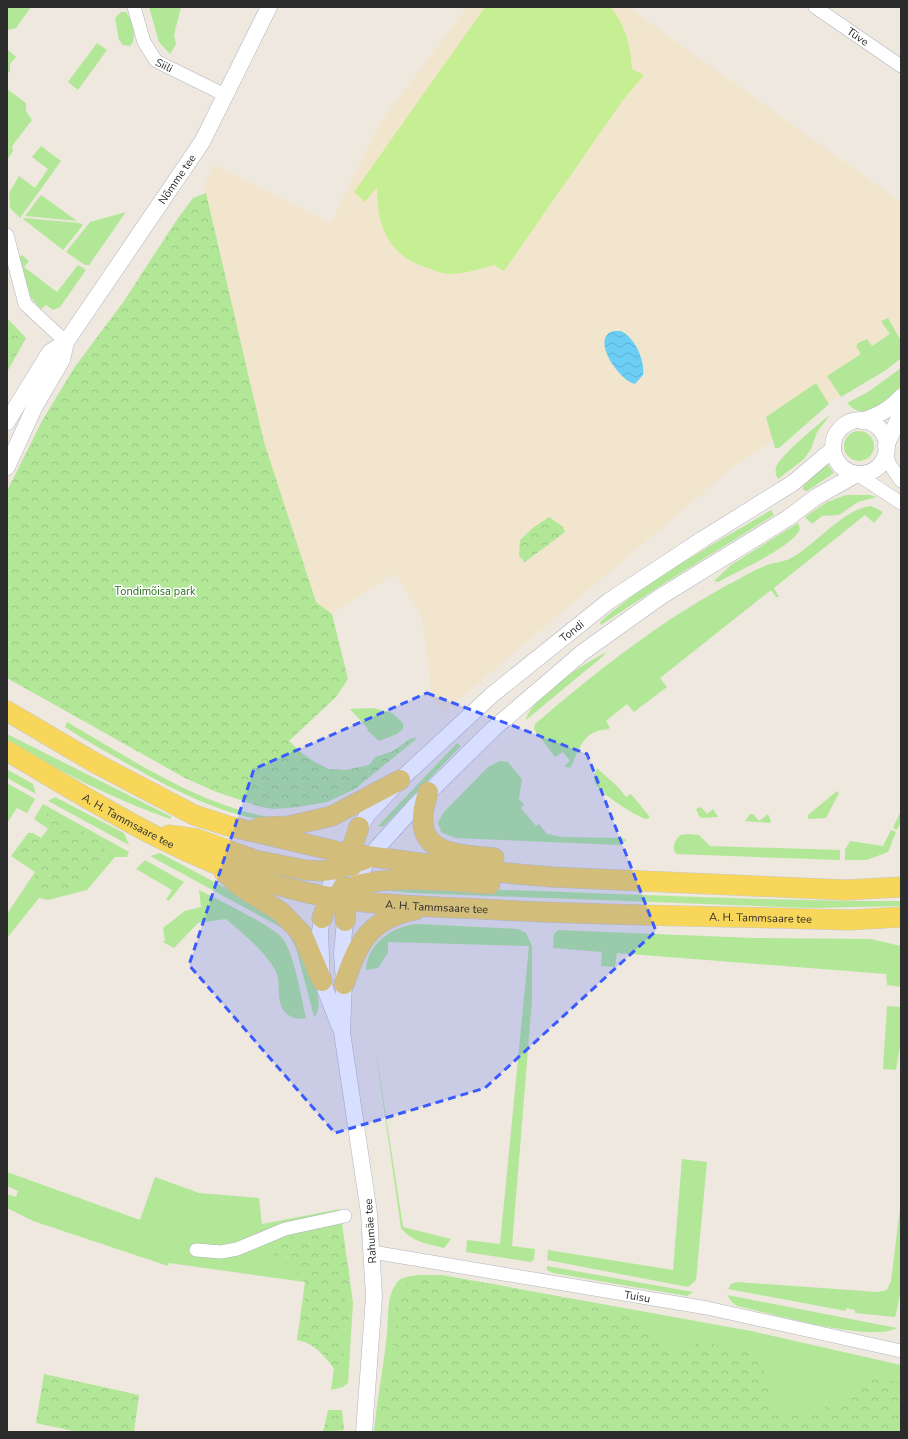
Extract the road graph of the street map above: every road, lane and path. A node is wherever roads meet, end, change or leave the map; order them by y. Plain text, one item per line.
1 (134, 7) edge
2 (269, 7) edge
3 (815, 7) edge
4 (901, 66) edge
5 (225, 96) junction
6 (7, 235) edge
7 (66, 342) junction
8 (901, 397) edge
9 (901, 413) edge
10 (862, 421) junction
11 (7, 422) edge
12 (833, 449) junction
13 (886, 450) junction
14 (7, 467) edge
15 (857, 474) junction
16 (901, 481) edge
17 (901, 503) edge
18 (7, 711) edge
19 (7, 752) edge
20 (400, 780) junction
21 (428, 792) junction
22 (228, 826) junction
23 (359, 827) joint
24 (153, 833) junction
25 (351, 859) junction
26 (213, 863) junction
27 (552, 877) junction
28 (901, 887) edge
29 (342, 895) junction
30 (434, 907) junction
31 (901, 917) edge
32 (322, 918) joint
33 (345, 921) joint
34 (322, 981) junction
35 (344, 984) junction
36 (342, 1032) junction
37 (345, 1216) dead end
38 (196, 1250) dead end
39 (372, 1252) junction
40 (901, 1351) edge
41 (364, 1432) edge

1 - 5 street, Siili
2 - 5 street, Nõmme tee
3 - 4 street, Tüve
5 - 7 street, Nõmme tee
6 - 7 street
7 - 11 street, Nõmme tee
7 - 14 street, Nõmme tee
8 - 10 street
9 - 13 street
10 - 12 street
10 - 13 street
12 - 15 street
12 - 20 street, Tondi
13 - 15 street
13 - 16 street
15 - 17 street
15 - 21 street
18 - 22 main road
19 - 24 main road, A. H. Tammsaare tee
20 - 22 main road
20 - 23 street, Tondi
21 - 25 street
21 - 27 main road
22 - 25 main road
23 - 25 main road
24 - 25 main road
24 - 26 main road, A. H. Tammsaare tee
25 - 27 main road
25 - 29 main road
25 - 29 street
26 - 29 main road, A. H. Tammsaare tee
26 - 34 main road
27 - 28 main road
27 - 29 main road, A. H. Tammsaare tee
29 - 30 main road, A. H. Tammsaare tee
29 - 32 main road
29 - 33 main road
30 - 31 main road, A. H. Tammsaare tee
30 - 35 main road
32 - 34 street, Rahumäe tee
33 - 35 street, Rahumäe tee
34 - 36 street, Rahumäe tee
35 - 36 street, Rahumäe tee
36 - 39 street, Rahumäe tee
37 - 38 street
39 - 40 street, Tuisu
39 - 41 street, Rahumäe tee

